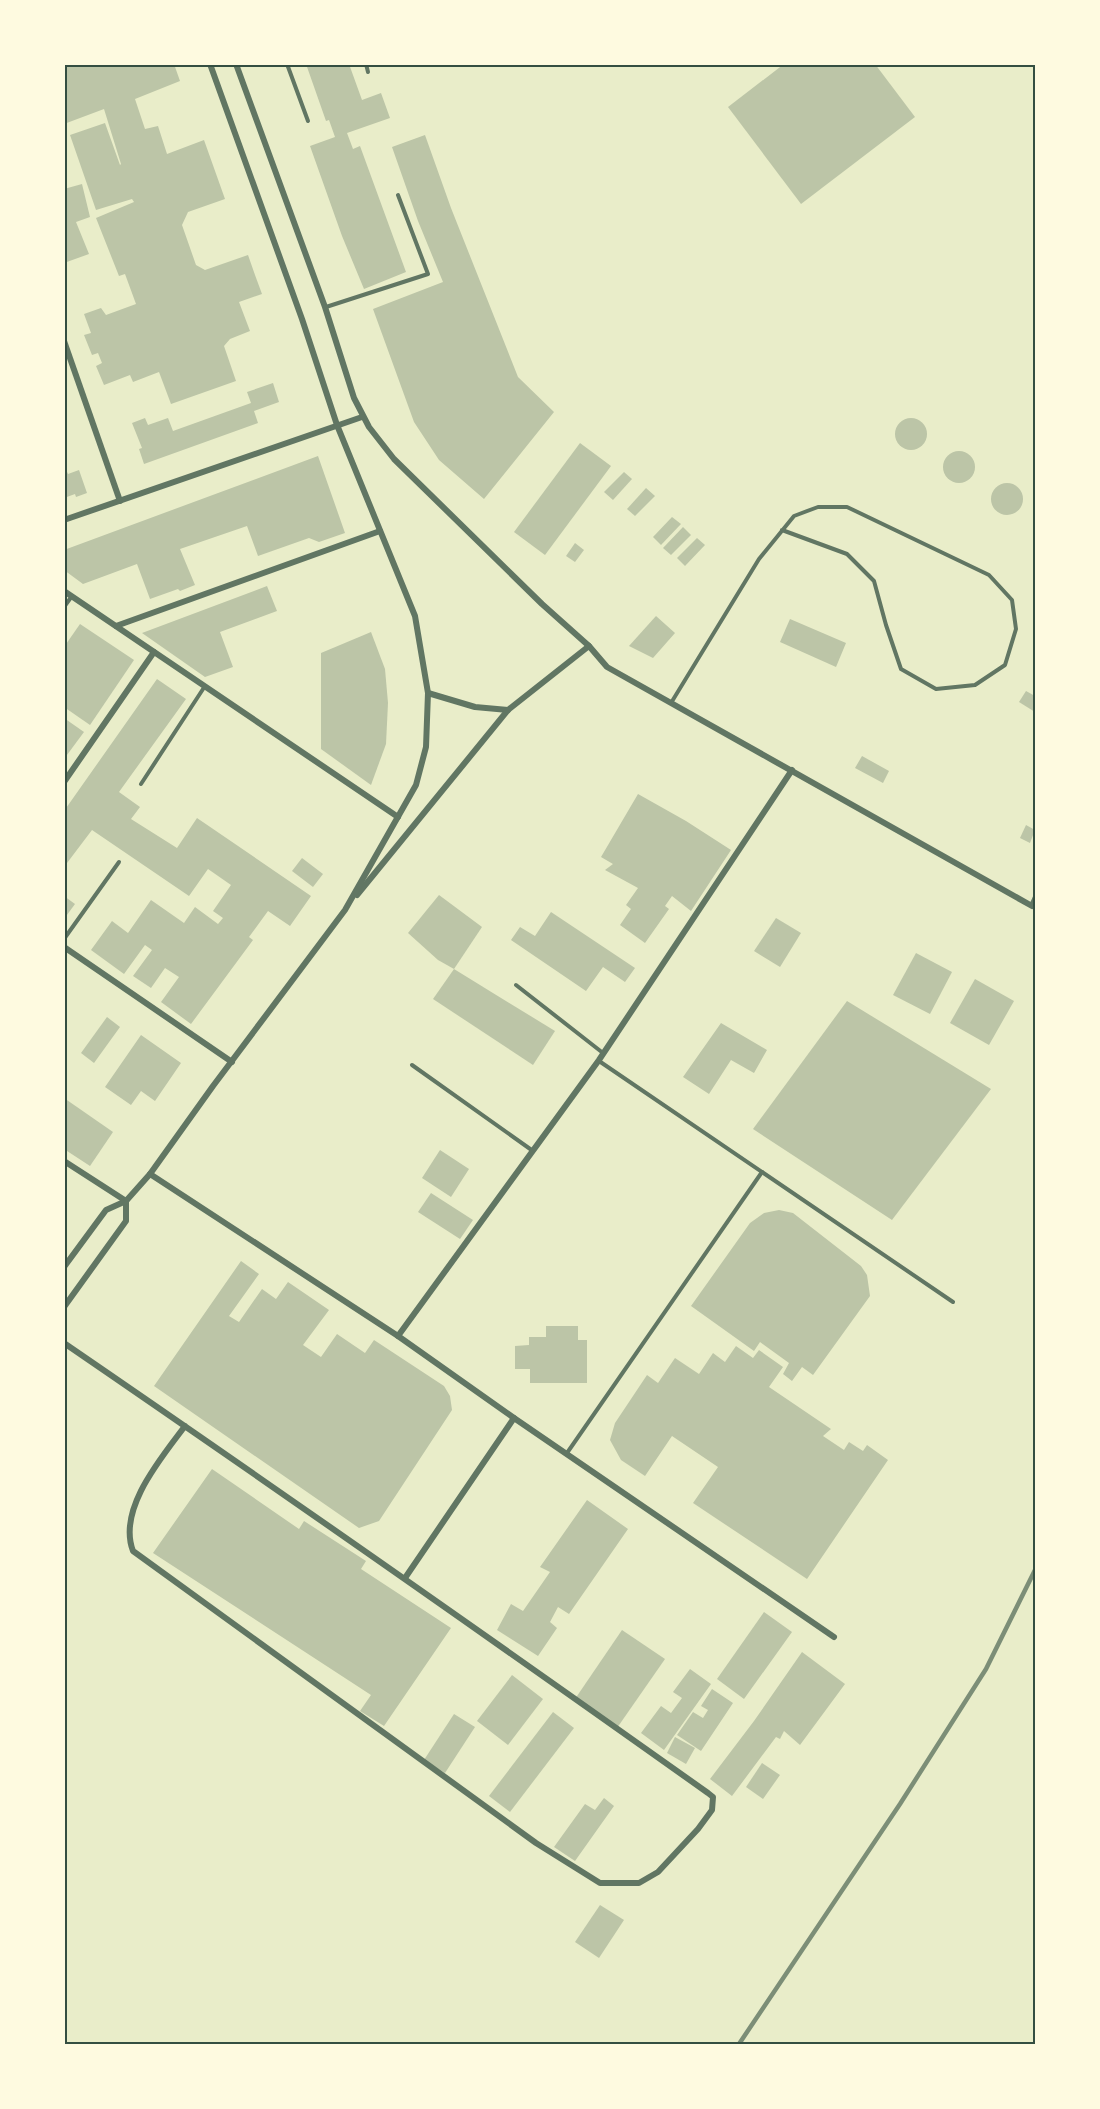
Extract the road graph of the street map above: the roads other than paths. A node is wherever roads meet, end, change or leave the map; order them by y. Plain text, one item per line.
1 (210, 64) edge
2 (236, 64) edge
3 (287, 64) edge
4 (366, 64) edge
5 (368, 72) dead end
6 (308, 121) dead end
7 (398, 195) dead end
8 (325, 307) junction
9 (64, 341) edge
10 (362, 417) junction
11 (337, 425) junction
12 (120, 501) junction
13 (64, 520) edge
14 (782, 530) junction
15 (380, 531) junction
16 (64, 591) edge
17 (72, 596) junction
18 (64, 607) edge
19 (116, 626) junction
20 (589, 646) junction
21 (154, 652) junction
22 (205, 686) junction
23 (428, 693) junction
24 (671, 703) junction
25 (508, 710) junction
26 (792, 770) junction
27 (64, 782) edge
28 (141, 784) dead end
29 (398, 817) junction
30 (119, 862) dead end
31 (1035, 897) edge
32 (345, 910) junction
33 (64, 939) edge
34 (64, 947) edge
35 (516, 985) dead end
36 (603, 1053) junction
37 (599, 1060) junction
38 (232, 1062) junction
39 (412, 1065) dead end
40 (533, 1150) junction
41 (64, 1161) edge
42 (762, 1172) junction
43 (150, 1174) junction
44 (126, 1201) junction
45 (64, 1267) edge
46 (953, 1302) dead end
47 (64, 1307) edge
48 (398, 1336) junction
49 (64, 1343) edge
50 (514, 1418) junction
51 (185, 1426) junction
52 (566, 1454) junction
53 (405, 1578) junction
54 (834, 1637) dead end

1 - 11 street
2 - 8 street
3 - 6 lane
4 - 5 lane
7 - 8 lane
8 - 10 street
9 - 12 street
10 - 11 street
10 - 20 street
11 - 12 street
11 - 15 street
12 - 13 street
14 - 14 lane
14 - 24 lane
15 - 19 street
15 - 23 street
16 - 17 street
17 - 18 lane
17 - 19 street
19 - 21 street
20 - 24 street
20 - 25 street
21 - 22 street
21 - 27 street
22 - 28 lane
22 - 29 street
23 - 25 street
23 - 29 street
24 - 26 street
25 - 32 street
26 - 31 street
26 - 36 street
29 - 32 street
30 - 33 lane
32 - 38 street
34 - 38 street
35 - 36 lane
36 - 37 street
37 - 40 street
37 - 42 lane
38 - 43 street
39 - 40 lane
40 - 48 street
41 - 44 street
42 - 46 lane
42 - 52 lane
43 - 44 street
43 - 48 street
44 - 45 street
44 - 47 street
48 - 50 street
49 - 51 street
50 - 52 street
50 - 53 street
51 - 53 street
51 - 53 street
52 - 54 street

